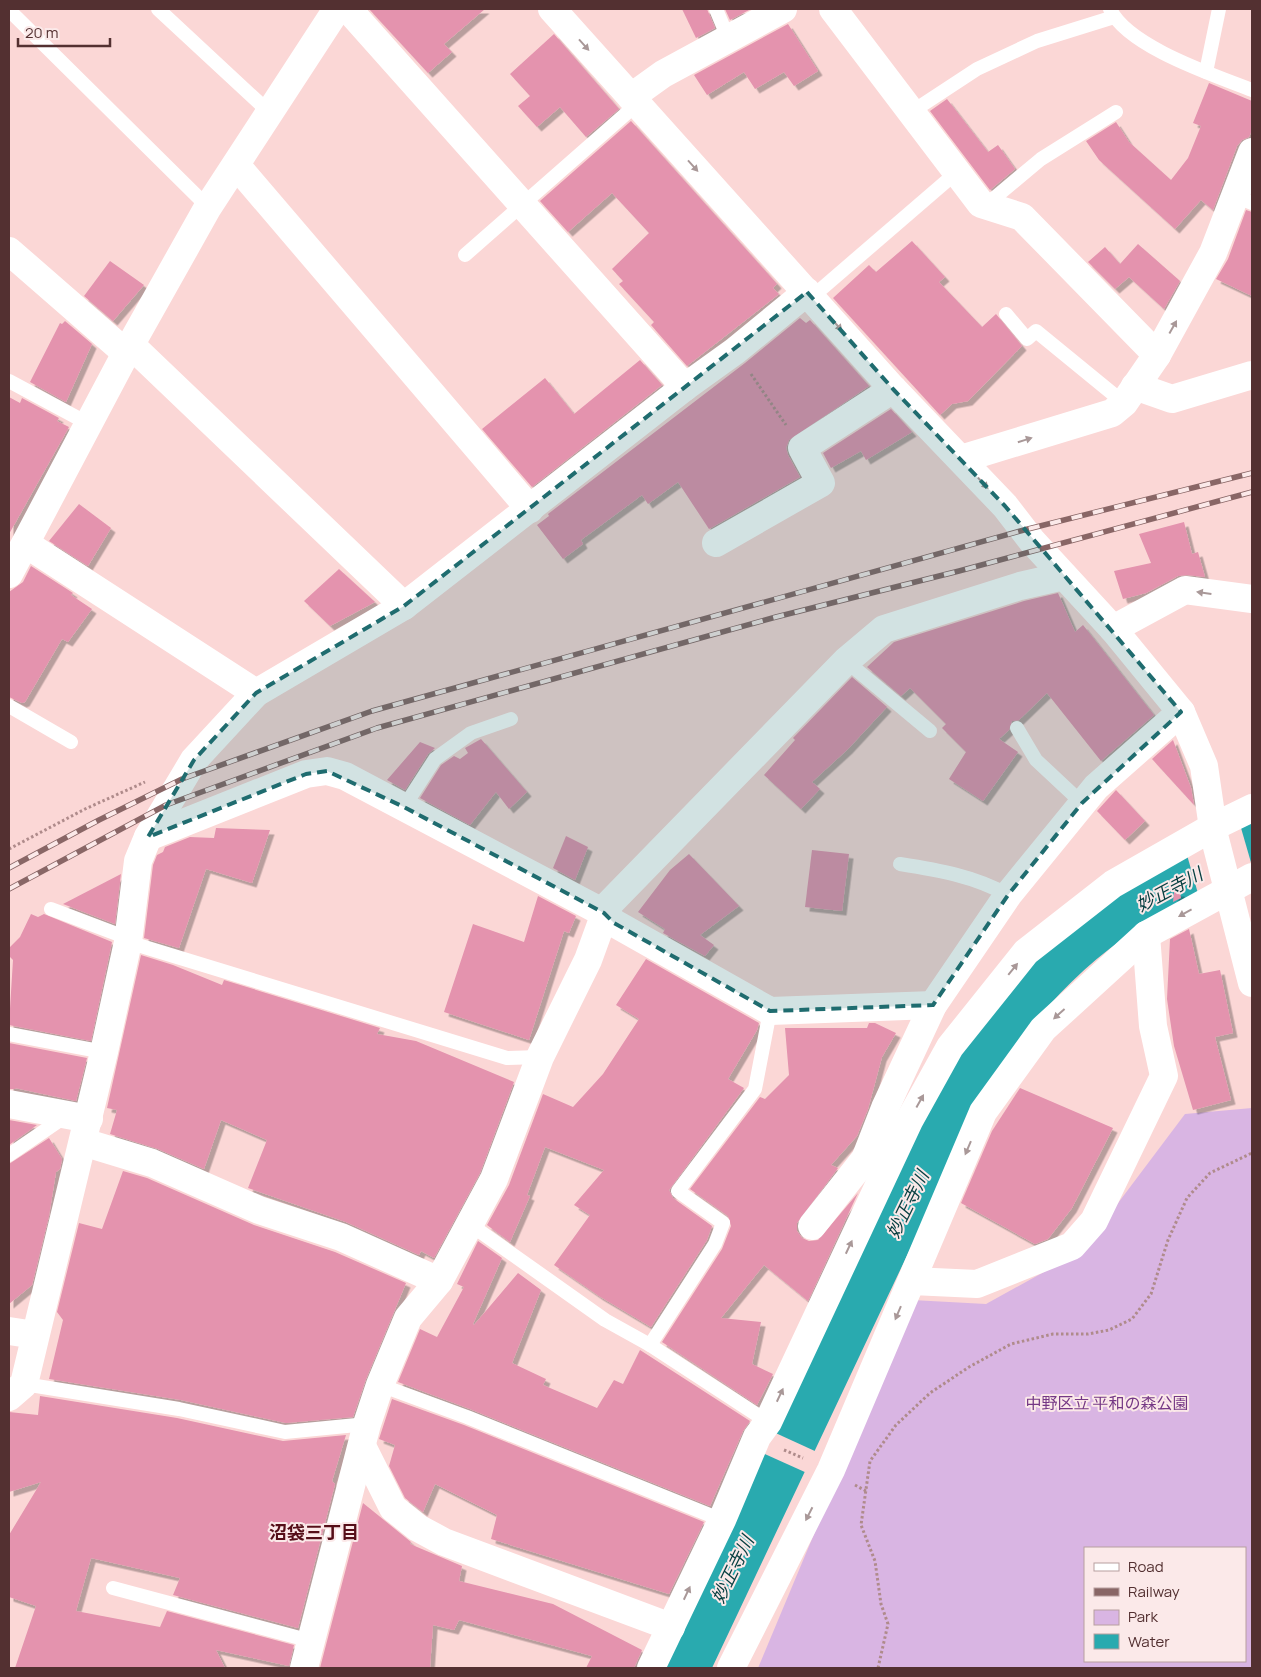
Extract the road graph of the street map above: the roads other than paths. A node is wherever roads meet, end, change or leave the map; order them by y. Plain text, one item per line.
1 (158, 9) edge
2 (337, 9) edge
3 (348, 9) edge
4 (552, 9) edge
5 (716, 9) edge
6 (783, 9) edge
7 (833, 9) edge
8 (1219, 9) edge
9 (9, 10) edge
10 (1112, 13) edge
11 (728, 38) junction
12 (1206, 72) junction
13 (1252, 90) edge
14 (634, 100) junction
15 (913, 112) junction
16 (1116, 112) dead end
17 (270, 113) junction
18 (1252, 152) edge
19 (236, 165) junction
20 (957, 172) junction
21 (1244, 199) edge
22 (522, 203) junction
23 (986, 205) junction
24 (208, 207) junction
25 (9, 251) edge
26 (465, 255) dead end
27 (810, 294) junction
28 (1006, 314) dead end
29 (128, 349) junction
30 (1157, 355) junction
31 (1252, 376) edge
32 (9, 381) edge
33 (685, 387) junction
34 (893, 389) junction
35 (1130, 394) junction
36 (89, 424) junction
37 (961, 459) junction
38 (530, 509) junction
39 (716, 543) dead end
40 (26, 544) junction
41 (9, 574) edge
42 (1064, 576) junction
43 (1252, 599) edge
44 (404, 606) junction
45 (1113, 629) junction
46 (846, 661) junction
47 (256, 693) junction
48 (9, 706) edge
49 (1181, 712) junction
50 (511, 719) dead end
51 (1017, 728) dead end
52 (930, 731) dead end
53 (70, 742) dead end
54 (1082, 803) junction
55 (404, 807) junction
56 (1252, 808) edge
57 (1213, 831) junction
58 (148, 837) junction
59 (900, 864) dead end
60 (1252, 877) edge
61 (1227, 886) junction
62 (1008, 895) junction
63 (51, 910) dead end
64 (604, 913) junction
65 (1146, 935) junction
66 (128, 942) junction
67 (1252, 983) edge
68 (933, 1005) junction
69 (770, 1011) junction
70 (9, 1034) edge
71 (104, 1052) junction
72 (540, 1057) junction
73 (9, 1104) edge
74 (79, 1125) junction
75 (9, 1155) edge
76 (470, 1225) junction
77 (812, 1226) dead end
78 (439, 1281) junction
79 (912, 1282) junction
80 (9, 1331) edge
81 (35, 1335) junction
82 (650, 1345) junction
83 (380, 1385) junction
84 (16, 1391) edge
85 (768, 1422) junction
86 (364, 1435) junction
87 (722, 1520) junction
88 (113, 1588) dead end
89 (671, 1627) junction
90 (311, 1641) junction
91 (304, 1668) edge
92 (651, 1668) edge
93 (731, 1668) edge

1 - 17 lane
2 - 17 street
3 - 22 street
4 -> 14 street
5 - 11 lane
6 - 11 street
7 - 15 street
8 - 12 lane
9 - 24 lane
10 - 12 lane
10 - 15 lane
11 - 14 street
12 - 13 lane
14 - 22 lane
14 -> 27 street
15 - 20 street
16 - 23 lane
17 - 19 street
18 - 21 street
19 - 24 street
19 - 38 street
20 - 23 street
20 - 27 lane
30 -> 21 street
22 - 26 lane
22 - 33 street
23 - 30 street
24 - 29 street
25 - 29 street
27 - 33 street
27 -> 34 street
28 - 35 lane
29 - 36 street
29 - 44 street
30 - 35 street
31 - 35 street
32 - 36 lane
33 - 38 street
34 - 37 street
34 - 39 street
37 -> 35 street
36 - 40 street
37 -> 42 street
38 - 44 street
40 - 41 street
40 - 47 street
42 - 45 street
42 - 46 street
43 -> 45 street
44 - 47 street
45 - 49 street
46 - 52 lane
46 - 64 street
47 - 58 street
48 - 53 lane
49 - 54 street
49 - 57 street
50 - 55 lane
51 - 54 lane
54 - 62 street
55 - 58 street
55 - 64 street
56 - 57 street
57 - 61 street
85 -> 57 street
58 - 66 street
59 - 62 lane
60 - 61 street
61 -> 65 street
61 - 67 street
62 - 68 street
63 - 66 lane
64 - 69 street
64 - 72 street
65 -> 79 street
65 - 79 street
66 - 71 street
66 - 72 lane
68 - 69 street
68 - 77 street
69 - 82 lane
70 - 71 lane
71 - 74 street
72 - 76 street
73 - 74 street
74 - 75 lane
74 - 78 street
74 - 81 street
76 - 78 street
76 - 82 lane
78 - 83 street
79 -> 93 street
80 - 81 street
81 - 84 street
82 - 85 lane
83 - 86 street
83 - 87 lane
84 - 86 lane
85 - 87 street
86 - 89 street
86 - 90 street
89 -> 87 street
88 - 90 lane
89 - 92 street
90 - 91 street

